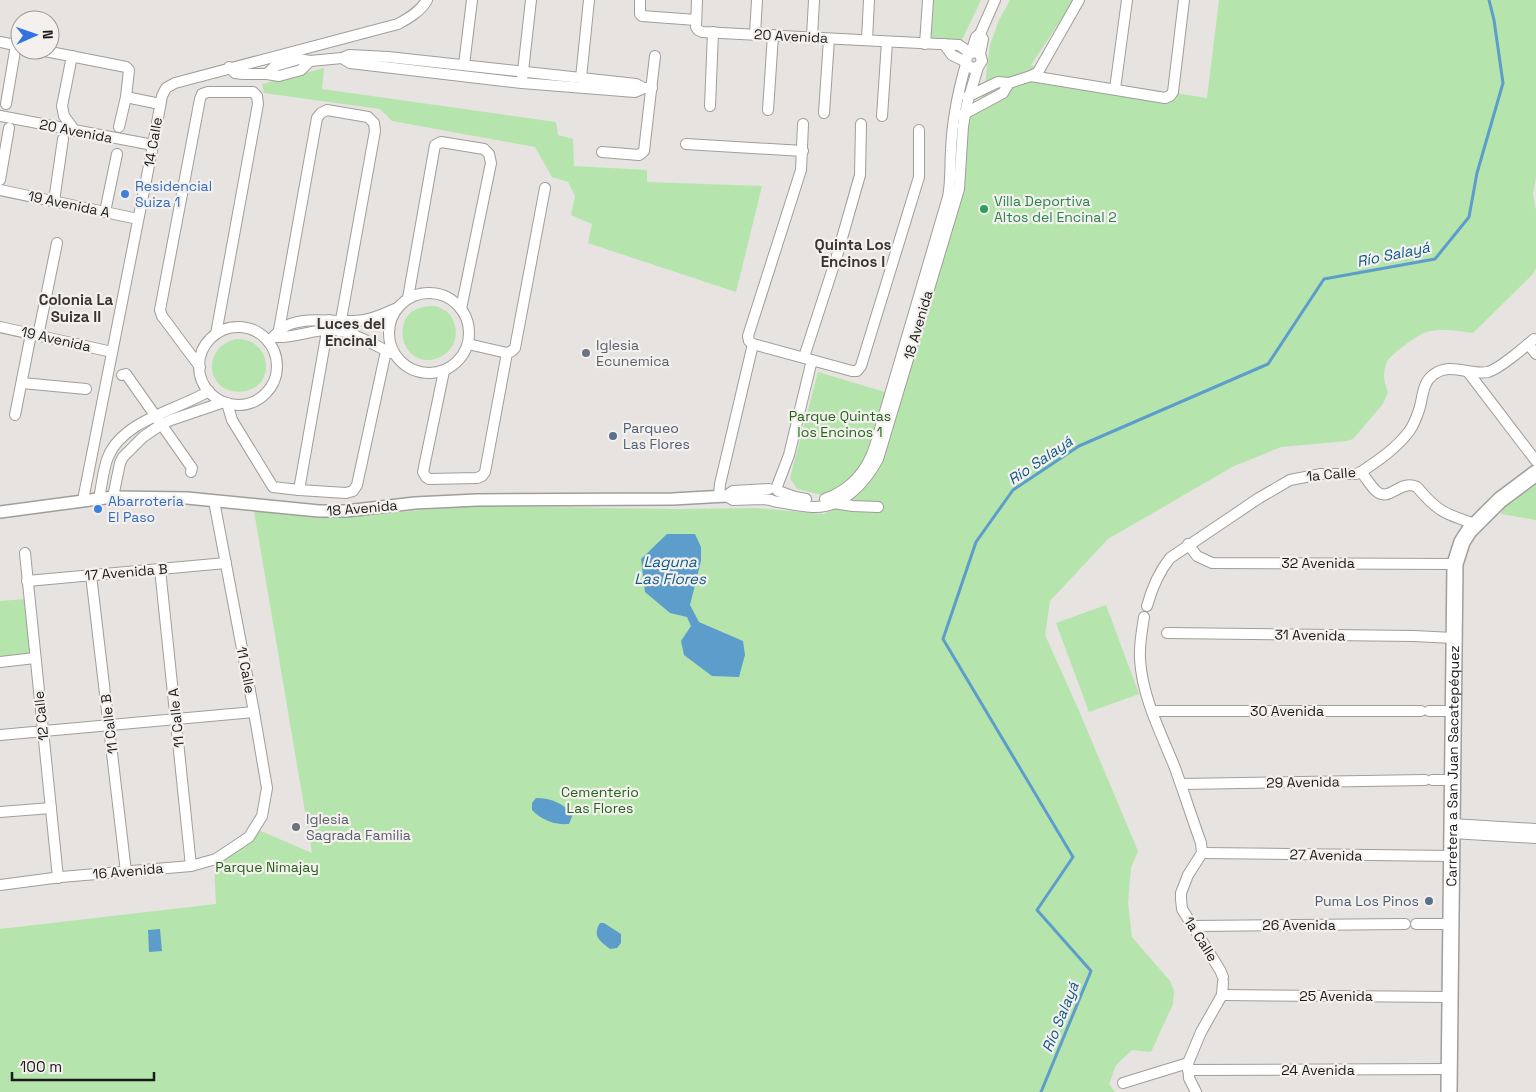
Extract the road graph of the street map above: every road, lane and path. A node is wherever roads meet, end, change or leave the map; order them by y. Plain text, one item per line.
1 (427, 0) edge
2 (472, 0) edge
3 (531, 0) edge
4 (589, 0) edge
5 (640, 0) edge
6 (697, 0) edge
7 (757, 0) edge
8 (814, 0) edge
9 (869, 0) edge
10 (928, 0) edge
11 (995, 0) edge
12 (1079, 0) edge
13 (1127, 0) edge
14 (1184, 0) edge
15 (696, 20) junction
16 (713, 32) junction
17 (755, 34) junction
18 (773, 35) junction
19 (812, 37) junction
20 (829, 39) junction
21 (867, 40) junction
22 (887, 42) junction
23 (925, 44) junction
24 (60, 54) edge
25 (72, 56) junction
26 (655, 56) dead end
27 (971, 57) junction
28 (15, 60) edge
29 (387, 62) junction
30 (464, 66) junction
31 (230, 67) junction
32 (1031, 76) junction
33 (522, 78) junction
34 (581, 78) junction
35 (1009, 83) junction
36 (648, 88) junction
37 (1115, 89) junction
38 (969, 96) junction
39 (126, 97) junction
40 (6, 104) dead end
41 (160, 104) junction
42 (956, 104) junction
43 (710, 106) dead end
44 (768, 110) dead end
45 (965, 113) junction
46 (824, 114) dead end
47 (0, 116) edge
48 (882, 116) dead end
49 (954, 118) junction
50 (803, 124) dead end
51 (861, 124) dead end
52 (119, 127) dead end
53 (9, 128) dead end
54 (919, 130) dead end
55 (75, 131) junction
56 (63, 139) dead end
57 (686, 144) dead end
58 (153, 145) junction
59 (803, 151) junction
60 (602, 152) dead end
61 (117, 154) dead end
62 (0, 180) edge
63 (545, 188) dead end
64 (0, 190) edge
65 (54, 201) junction
66 (106, 212) junction
67 (138, 219) junction
68 (57, 243) dead end
69 (408, 298) junction
70 (397, 308) junction
71 (461, 309) junction
72 (341, 320) junction
73 (328, 325) junction
74 (0, 327) edge
75 (339, 331) junction
76 (216, 334) junction
77 (34, 335) junction
78 (274, 336) junction
79 (468, 344) junction
80 (753, 344) junction
81 (112, 352) junction
82 (390, 353) junction
83 (507, 353) junction
84 (1536, 354) edge
85 (808, 359) junction
86 (200, 367) junction
87 (444, 371) junction
88 (1468, 372) junction
89 (122, 375) dead end
90 (22, 383) junction
91 (86, 388) dead end
92 (209, 392) junction
93 (226, 403) junction
94 (15, 415) dead end
95 (159, 420) junction
96 (107, 458) junction
97 (1536, 461) edge
98 (120, 463) junction
99 (191, 472) dead end
100 (1361, 472) junction
101 (1536, 473) edge
102 (299, 490) junction
103 (775, 490) junction
104 (723, 496) junction
105 (113, 497) junction
106 (99, 498) junction
107 (83, 500) junction
108 (772, 500) junction
109 (214, 501) junction
110 (834, 503) junction
111 (878, 507) dead end
112 (0, 512) edge
113 (1475, 524) junction
114 (1188, 544) junction
115 (25, 553) dead end
116 (226, 563) junction
117 (1455, 564) junction
118 (160, 569) junction
119 (92, 576) junction
120 (27, 581) junction
121 (1147, 606) dead end
122 (1144, 617) dead end
123 (1166, 633) dead end
124 (1453, 638) junction
125 (35, 658) junction
126 (0, 662) edge
127 (1152, 711) junction
128 (1453, 711) junction
129 (254, 712) junction
130 (176, 719) junction
131 (109, 725) junction
132 (43, 731) junction
133 (0, 735) edge
134 (1452, 780) junction
135 (1181, 784) junction
136 (51, 808) junction
137 (0, 812) edge
138 (1458, 829) junction
139 (1536, 829) edge
140 (249, 837) joint
141 (1536, 838) edge
142 (1202, 853) junction
143 (1451, 856) junction
144 (191, 866) junction
145 (126, 872) junction
146 (58, 878) junction
147 (0, 885) edge
148 (1404, 924) dead end
149 (1416, 924) dead end
150 (1450, 924) junction
151 (1194, 926) junction
152 (1222, 995) junction
153 (1450, 997) junction
154 (1188, 1066) junction
155 (1449, 1069) junction
156 (1123, 1083) dead end
157 (1196, 1092) edge
158 (1448, 1092) edge

1 - 31 street, 14 Calle
2 - 30 street
3 - 33 street
4 - 34 street
5 - 15 street
6 - 15 street
7 - 17 street
8 - 19 street
9 - 21 street
10 - 23 street
11 - 27 street, 18 Avenida
12 - 32 street
13 - 37 street
14 - 37 street
15 - 16 street
16 - 17 street, 20 Avenida
16 - 43 street
17 - 18 street, 20 Avenida
18 - 19 street, 20 Avenida
18 - 44 street
19 - 20 street, 20 Avenida
20 - 21 street, 20 Avenida
20 - 46 street
21 - 22 street, 20 Avenida
22 - 23 street, 20 Avenida
22 - 48 street
23 - 27 street, 20 Avenida
24 - 25 street
25 - 39 street
25 - 55 street
26 - 36 street
27 - 38 street, 18 Avenida
27 - 42 street, 18 Avenida
28 - 40 street
29 - 30 street
29 - 31 street
29 - 33 street
30 - 33 street
31 - 41 street, 14 Calle
32 - 35 street
32 - 37 street
33 - 34 street
33 - 36 street
34 - 36 street
35 - 38 street
35 - 45 street
36 - 60 street
38 - 42 street
38 - 45 street, 18 Avenida
39 - 41 street
39 - 52 street
41 - 58 street, 14 Calle
42 - 49 street, 18 Avenida
45 - 49 street
45 - 110 street, 18 Avenida
47 - 55 street, 20 Avenida
49 - 103 street, 18 Avenida
50 - 59 street
51 - 85 street
53 - 62 street
54 - 85 street
55 - 58 street, 20 Avenida
56 - 65 street
57 - 59 street
58 - 67 street, 14 Calle
59 - 80 street
61 - 66 street
63 - 83 street
64 - 65 street, 19 Avenida A
65 - 66 street, 19 Avenida A
66 - 67 street, 19 Avenida A
67 - 81 street, 14 Calle
68 - 77 street
69 - 70 street
69 - 71 street
69 - 71 street
70 - 72 street
70 - 82 street
71 - 79 street
72 - 73 street
72 - 75 street
72 - 78 street
73 - 75 street
73 - 78 street
73 - 102 street
74 - 77 street, 19 Avenida
75 - 82 street
76 - 78 street
76 - 86 street
76 - 86 street
77 - 81 street, 19 Avenida
77 - 90 street
78 - 93 street
79 - 83 street
79 - 87 street
80 - 85 street
80 - 104 street
81 - 107 street, 14 Calle
82 - 87 street
82 - 102 street
83 - 87 street
84 - 88 street, 1a Calle
85 - 103 street
86 - 92 street
88 - 97 street
88 - 100 street, 1a Calle
89 - 95 street
90 - 91 street
90 - 94 street
92 - 93 street
92 - 95 street
93 - 95 street
93 - 102 street
95 - 96 street
95 - 98 street
95 - 99 street
96 - 98 street
96 - 106 street
98 - 105 street
100 - 113 street
100 - 114 street, 1a Calle
101 - 113 main road, Carretera a San Juan Sacatepéquez
103 - 104 street, 18 Avenida
103 - 108 street
104 - 108 street, 18 Avenida
104 - 109 street, 18 Avenida
105 - 106 street, 18 Avenida
105 - 109 street, 18 Avenida
106 - 107 street, 18 Avenida
107 - 112 street, 18 Avenida
108 - 110 street, 18 Avenida
109 - 116 street, 11 Calle
110 - 111 street
113 - 117 main road, Carretera a San Juan Sacatepéquez
114 - 117 street, 32 Avenida
114 - 121 street, 1a Calle
115 - 120 street, 12 Calle
116 - 118 street, 17 Avenida B
116 - 129 street, 11 Calle
117 - 124 main road, Carretera a San Juan Sacatepéquez
118 - 119 street, 17 Avenida B
118 - 130 street, 11 Calle A
119 - 120 street, 17 Avenida B
119 - 131 street, 11 Calle B
120 - 125 street, 12 Calle
122 - 127 street
123 - 124 street, 31 Avenida
124 - 128 main road, Carretera a San Juan Sacatepéquez
125 - 126 street
125 - 132 street, 12 Calle
127 - 128 street, 30 Avenida
127 - 135 street
128 - 134 main road, Carretera a San Juan Sacatepéquez
129 - 130 street
129 - 140 street, 11 Calle
130 - 131 street
130 - 144 street, 11 Calle A
131 - 132 street
131 - 145 street, 11 Calle B
132 - 133 street
132 - 136 street, 12 Calle
134 - 135 street, 29 Avenida
134 - 138 main road, Carretera a San Juan Sacatepéquez
135 - 142 street
136 - 137 street
136 - 146 street, 12 Calle
138 - 139 street
138 - 141 street
138 - 143 main road, Carretera a San Juan Sacatepéquez
140 - 144 street, 16 Avenida
142 - 143 street, 27 Avenida
142 - 151 street, 1a Calle
143 - 150 main road, Carretera a San Juan Sacatepéquez
144 - 145 street, 16 Avenida
145 - 146 street, 16 Avenida
146 - 147 street, 16 Avenida
148 - 151 street, 26 Avenida
149 - 150 street
150 - 153 main road, Carretera a San Juan Sacatepéquez
151 - 152 street, 1a Calle
152 - 153 street, 25 Avenida
152 - 154 street, 1a Calle
153 - 155 main road, Carretera a San Juan Sacatepéquez
154 - 155 street, 24 Avenida
154 - 156 street, 24 Avenida
154 - 157 street
155 - 158 main road, Carretera a San Juan Sacatepéquez

